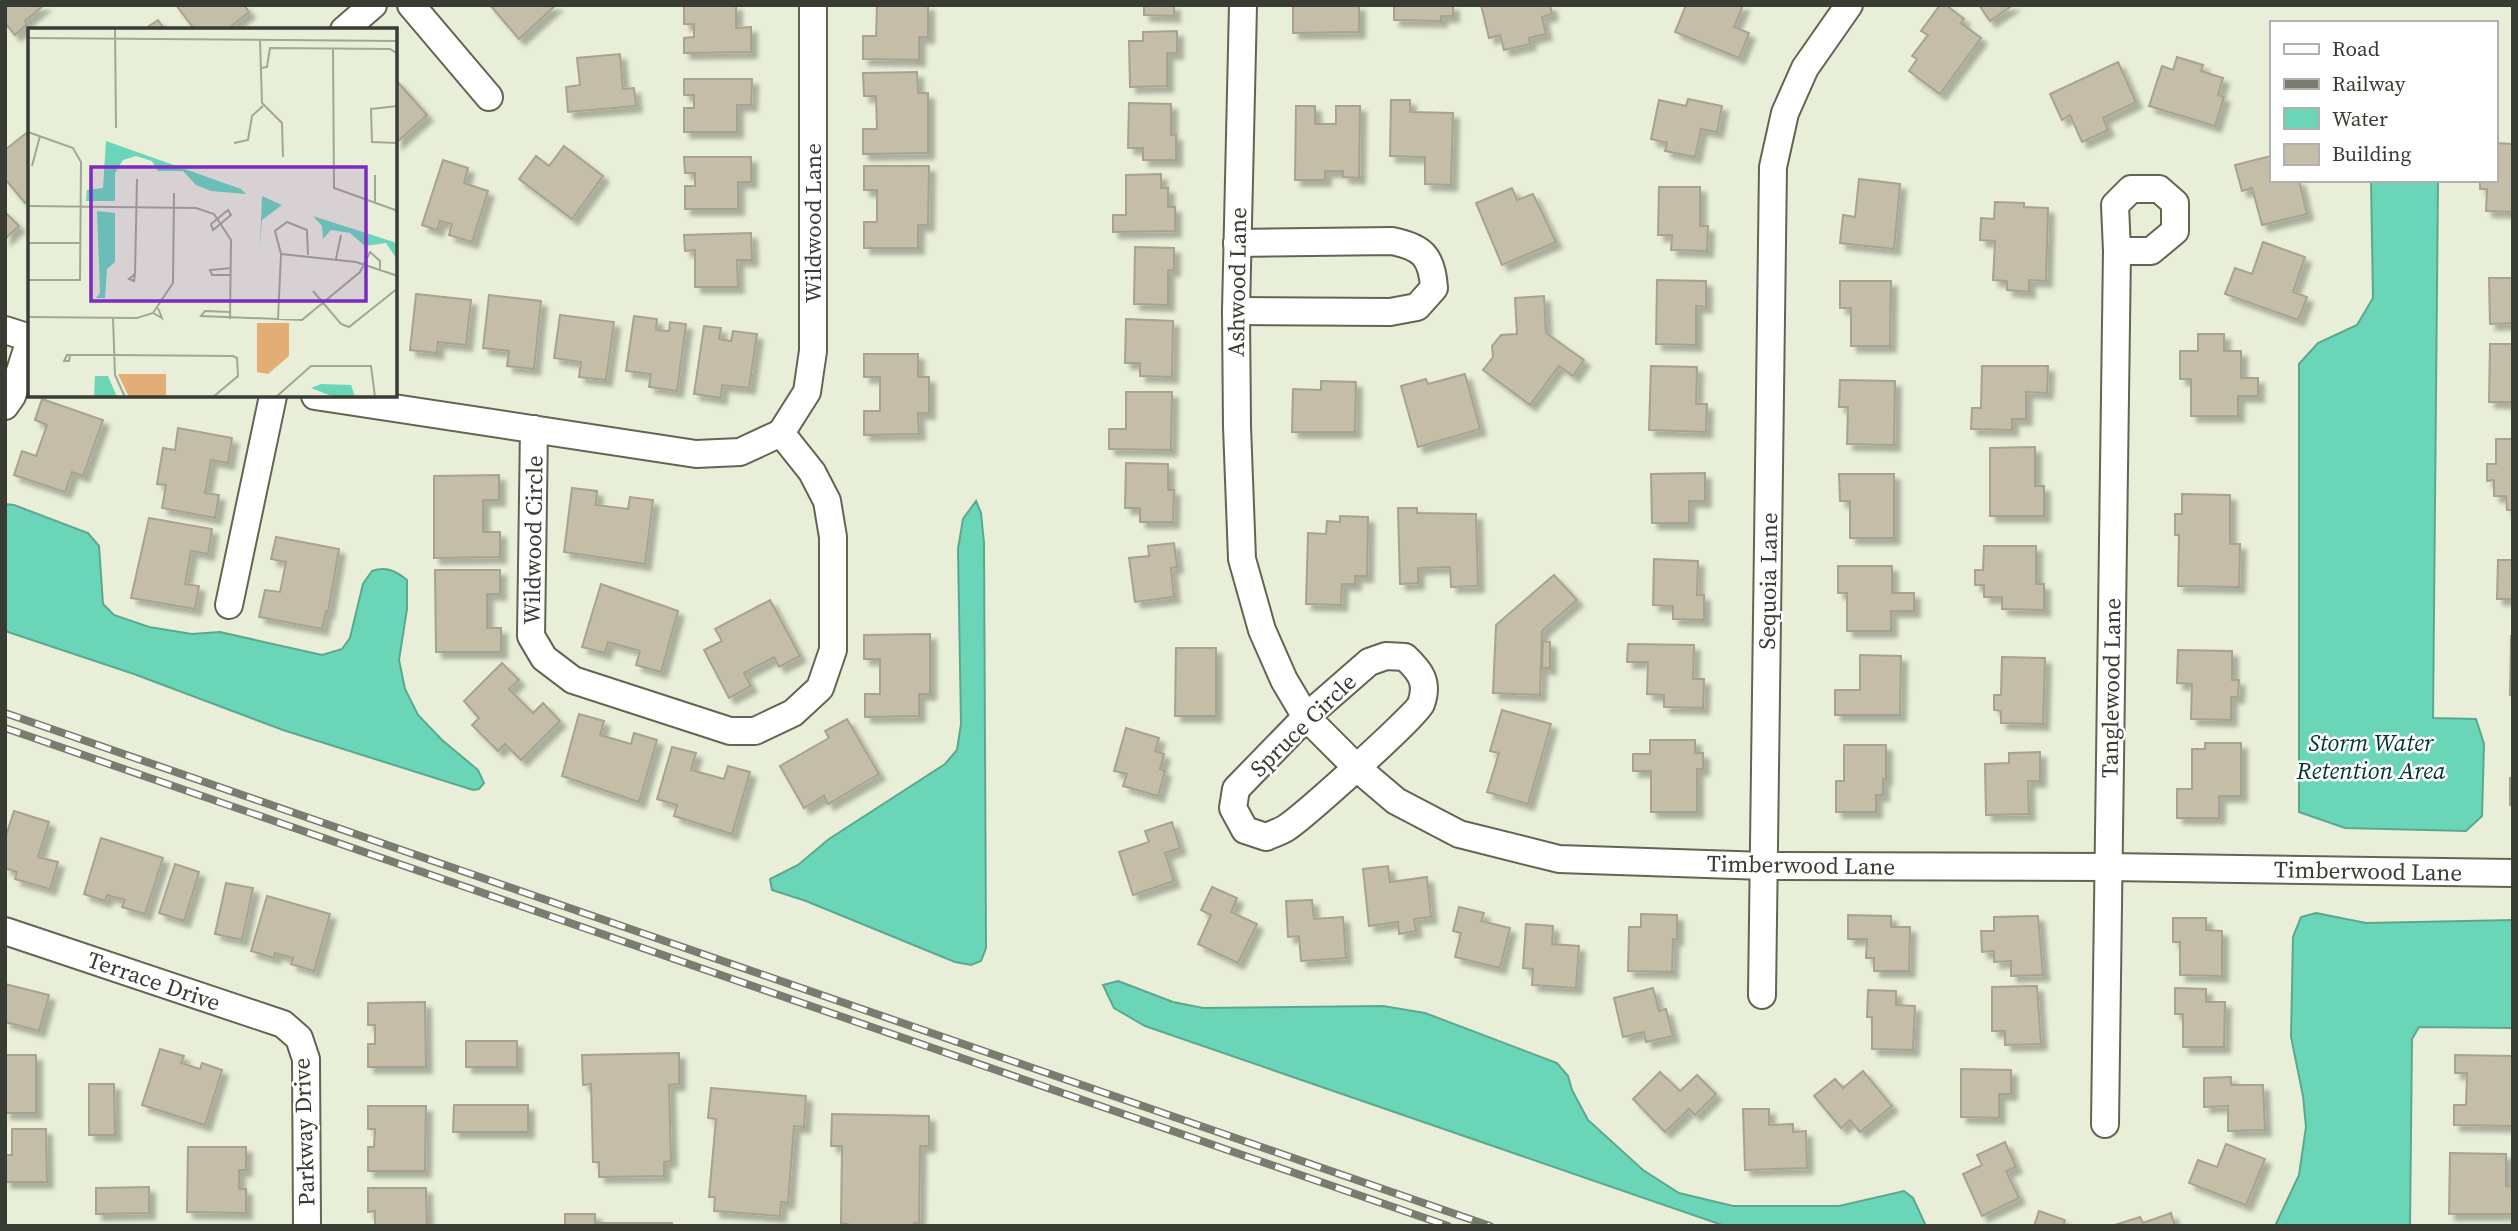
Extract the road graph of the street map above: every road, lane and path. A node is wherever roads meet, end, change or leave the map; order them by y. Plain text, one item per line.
1 (373, 5) edge
2 (411, 5) edge
3 (813, 5) edge
4 (1243, 5) edge
5 (1849, 5) edge
6 (346, 28) edge
7 (489, 97) dead end
8 (1237, 243) junction
9 (2117, 251) dead end
10 (1237, 311) junction
11 (5, 330) edge
12 (28, 338) edge
13 (28, 345) edge
14 (273, 397) edge
15 (322, 397) edge
16 (5, 406) edge
17 (534, 429) junction
18 (780, 433) junction
19 (1242, 559) joint
20 (229, 605) dead end
21 (1307, 717) junction
22 (1356, 767) junction
23 (1765, 866) junction
24 (2109, 867) junction
25 (2513, 873) edge
26 (5, 931) edge
27 (1762, 995) dead end
28 (299, 1038) joint
29 (2105, 1125) dead end
30 (307, 1226) edge

1 - 6 street
2 - 7 street
3 - 18 street, Wildwood Lane
4 - 8 street, Ashwood Lane
5 - 23 street, Sequoia Lane
8 - 10 street, Ashwood Lane
8 - 10 street
9 - 24 street, Tanglewood Lane
10 - 19 street, Ashwood Lane
11 - 12 street
13 - 16 street
14 - 20 street
15 - 17 street
17 - 18 street
17 - 18 street, Wildwood Circle
19 - 21 street, Timberwood Lane
21 - 22 street, Timberwood Lane
21 - 22 street, Spruce Circle
21 - 22 street, Spruce Circle
22 - 23 street, Timberwood Lane
23 - 24 street, Timberwood Lane
23 - 27 street, Sequoia Lane
24 - 25 street, Timberwood Lane
24 - 29 street, Tanglewood Lane
26 - 28 street, Terrace Drive
28 - 30 street, Parkway Drive

